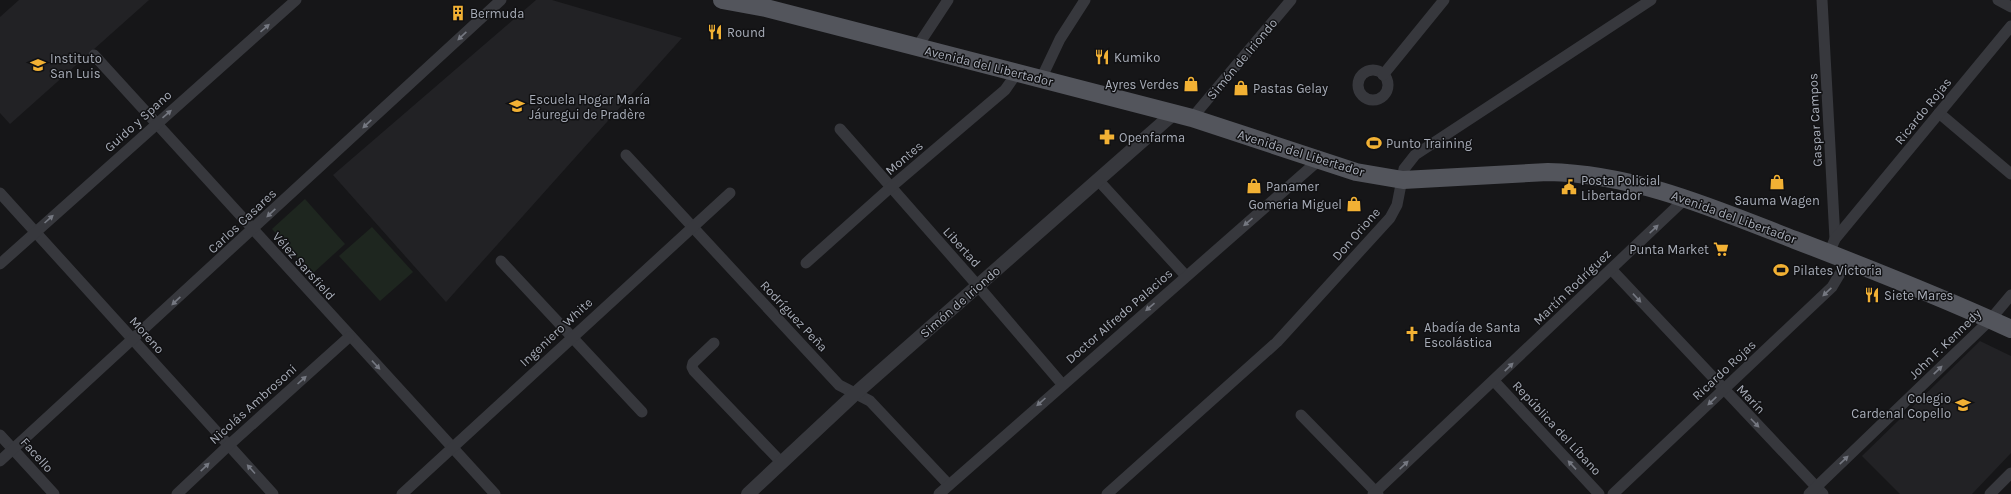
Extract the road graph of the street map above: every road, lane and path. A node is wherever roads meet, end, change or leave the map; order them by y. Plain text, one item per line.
1 (296, 0) edge
2 (501, 0) edge
3 (722, 0) edge
4 (948, 0) edge
5 (1085, 0) edge
6 (1292, 0) edge
7 (1444, 0) edge
8 (1651, 0) edge
9 (1822, 0) edge
10 (1998, 0) edge
11 (768, 4) edge
12 (2011, 7) edge
13 (2011, 26) edge
14 (917, 47) junction
15 (94, 55) dead end
16 (1018, 73) junction
17 (1384, 75) dead end
18 (1041, 79) junction
19 (1174, 113) junction
20 (1939, 113) junction
21 (1192, 118) junction
22 (156, 124) junction
23 (840, 129) dead end
24 (626, 155) dead end
25 (1319, 160) junction
26 (2011, 174) edge
27 (1098, 180) junction
28 (1403, 180) junction
29 (891, 187) junction
30 (730, 193) dead end
31 (0, 194) edge
32 (1686, 198) junction
33 (691, 227) junction
34 (252, 230) junction
35 (35, 232) junction
36 (1832, 246) junction
37 (1848, 260) junction
38 (501, 261) dead end
39 (806, 263) dead end
40 (0, 264) edge
41 (1611, 269) junction
42 (1186, 276) junction
43 (978, 286) junction
44 (2011, 295) edge
45 (1990, 320) junction
46 (2011, 329) edge
47 (572, 336) junction
48 (349, 337) junction
49 (133, 340) junction
50 (714, 343) dead end
51 (1494, 381) junction
52 (1062, 384) junction
53 (1723, 390) junction
54 (856, 393) junction
55 (642, 412) dead end
56 (1301, 415) dead end
57 (0, 435) edge
58 (229, 445) junction
59 (452, 447) junction
60 (13, 449) junction
61 (0, 461) edge
62 (782, 463) junction
63 (2011, 473) edge
64 (949, 485) junction
65 (1816, 492) edge
66 (1375, 493) edge
67 (54, 494) edge
68 (177, 494) edge
69 (273, 494) edge
70 (402, 494) edge
71 (495, 494) edge
72 (748, 494) edge
73 (939, 494) edge
74 (1107, 494) edge
75 (1599, 494) edge
76 (1613, 494) edge
77 (1990, 494) edge

22 -> 1 street, Guido y Spano
2 -> 34 street, Carlos Casares
3 - 11 main road, Avenida del Libertador
4 - 14 street
5 - 18 street
6 - 21 street, Simón de Iriondo
7 - 17 street
8 - 28 street, Don Orione
9 - 36 street, Gaspar Campos
10 - 12 street
11 - 14 main road, Avenida del Libertador
13 - 20 street, Ricardo Rojas
14 - 16 main road, Avenida del Libertador
15 - 22 street, Vélez Sarsfield
16 - 18 main road, Avenida del Libertador
16 - 29 street, Montes
18 - 19 main road, Avenida del Libertador
19 - 21 main road, Avenida del Libertador
19 - 27 street, Simón de Iriondo
20 - 26 street
20 - 36 street, Ricardo Rojas
21 - 25 main road, Avenida del Libertador
22 - 34 street, Vélez Sarsfield
35 -> 22 street, Guido y Spano
23 - 29 street, Libertad
24 - 33 street, Rodríguez Peña
25 - 28 main road, Avenida del Libertador
25 -> 42 street, Doctor Alfredo Palacios
27 - 42 street
27 - 43 street, Simón de Iriondo
28 - 32 main road, Avenida del Libertador
28 - 74 street, Don Orione
29 - 39 street, Montes
29 - 43 street, Libertad
30 - 33 street, Ingeniero White
31 - 35 street, Moreno
32 - 36 main road, Avenida del Libertador
41 -> 32 street, Martín Rodríguez
33 - 47 street, Ingeniero White
33 - 54 street, Rodríguez Peña
34 - 48 street, Vélez Sarsfield
34 -> 49 street, Carlos Casares
35 - 40 street, Guido y Spano
35 - 49 street, Moreno
36 - 37 main road, Avenida del Libertador
37 - 45 main road, Avenida del Libertador
37 -> 53 street, Ricardo Rojas
38 - 47 street
51 -> 41 street, Martín Rodríguez
41 -> 53 street, Marín
42 -> 52 street, Doctor Alfredo Palacios
43 - 52 street, Libertad
43 - 54 street, Simón de Iriondo
44 - 45 street, John F. Kennedy
45 - 46 main road, Avenida del Libertador
65 -> 45 street, John F. Kennedy
47 - 55 street
47 - 59 street, Ingeniero White
58 -> 48 street, Nicolás Ambrosoni
48 -> 59 street, Vélez Sarsfield
49 - 58 street, Moreno
49 - 60 street, Carlos Casares
50 - 62 street
66 -> 51 street, Martín Rodríguez
75 -> 51 street, República del Líbano
52 -> 64 street, Doctor Alfredo Palacios
53 -> 65 street, Marín
53 -> 76 street, Ricardo Rojas
54 - 62 street, Simón de Iriondo
54 - 64 street, Rodríguez Peña
56 - 66 street
57 - 60 street, Facello
68 -> 58 street, Nicolás Ambrosoni
69 -> 58 street, Moreno
59 - 70 street, Ingeniero White
59 - 71 street, Vélez Sarsfield
60 - 61 street, Carlos Casares
60 - 67 street, Facello
62 - 72 street, Simón de Iriondo
63 - 77 street
64 - 73 street, Doctor Alfredo Palacios

